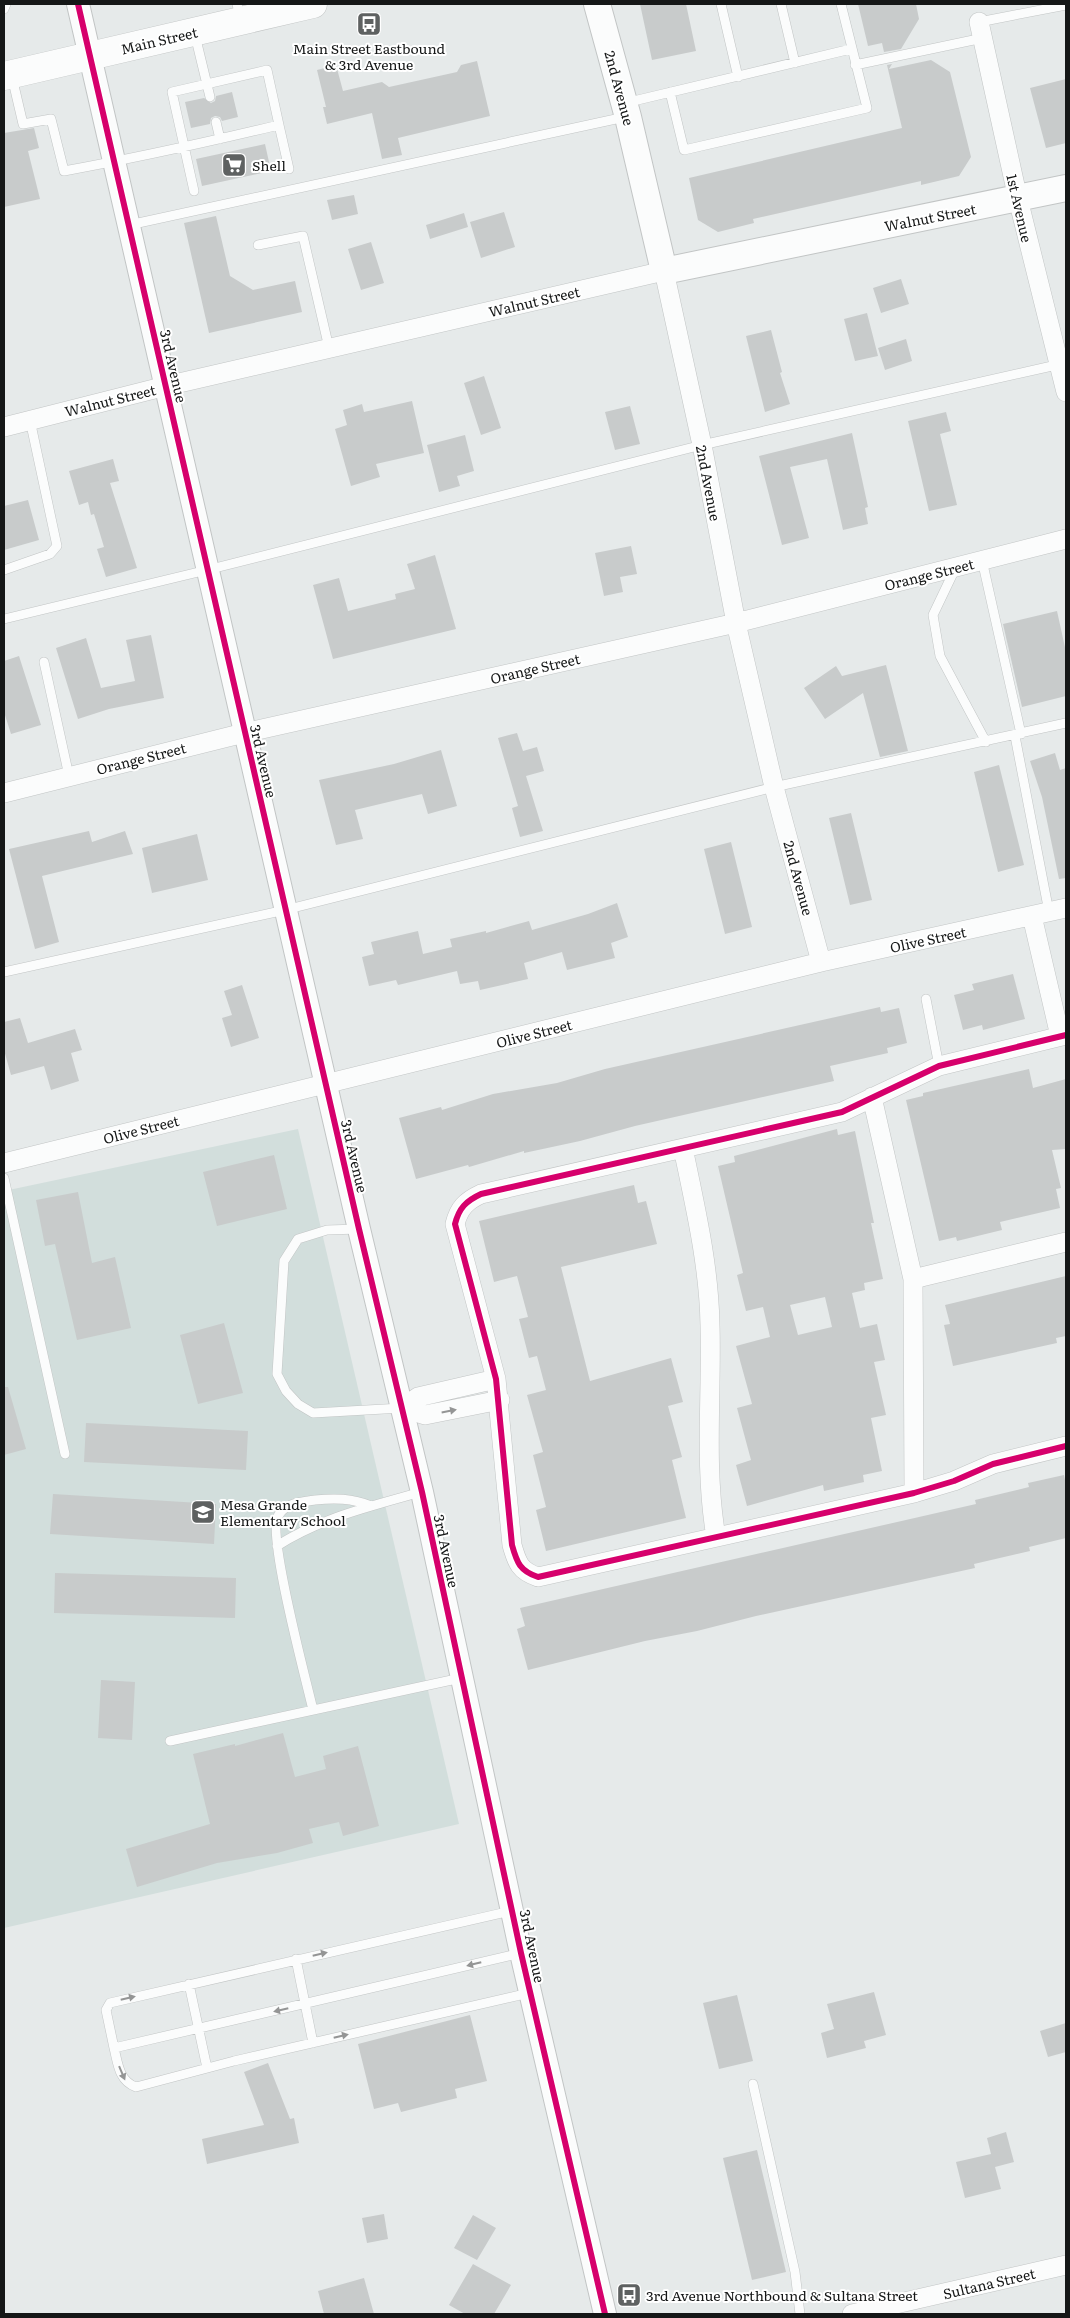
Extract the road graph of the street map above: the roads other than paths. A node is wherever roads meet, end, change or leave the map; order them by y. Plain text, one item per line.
1 (6, 4) edge
2 (78, 4) edge
3 (313, 4) edge
4 (597, 4) edge
5 (721, 4) edge
6 (781, 4) edge
7 (841, 4) edge
8 (1066, 5) edge
9 (4, 9) edge
10 (239, 12) edge
11 (981, 30) junction
12 (195, 32) junction
13 (851, 49) junction
14 (90, 56) junction
15 (795, 63) junction
16 (855, 65) junction
17 (8, 75) edge
18 (738, 77) junction
19 (207, 84) junction
20 (670, 92) junction
21 (210, 97) dead end
22 (626, 110) junction
23 (216, 122) dead end
24 (279, 125) junction
25 (220, 139) junction
26 (184, 147) junction
27 (115, 162) junction
28 (289, 169) dead end
29 (1066, 188) edge
30 (194, 191) dead end
31 (1018, 199) junction
32 (129, 225) junction
33 (258, 246) dead end
34 (664, 271) junction
35 (330, 348) junction
36 (1063, 363) edge
37 (166, 386) junction
38 (1066, 392) edge
39 (30, 420) junction
40 (4, 425) edge
41 (702, 445) junction
42 (1066, 539) edge
43 (982, 560) junction
44 (956, 566) junction
45 (4, 570) edge
46 (208, 570) junction
47 (4, 619) edge
48 (736, 623) junction
49 (44, 662) dead end
50 (1066, 723) edge
51 (244, 732) junction
52 (1018, 735) junction
53 (986, 742) junction
54 (69, 776) junction
55 (774, 788) junction
56 (4, 792) edge
57 (285, 910) junction
58 (1049, 912) edge
59 (821, 962) junction
60 (4, 972) edge
61 (926, 999) dead end
62 (1063, 1036) edge
63 (939, 1066) junction
64 (326, 1084) junction
65 (872, 1097) junction
66 (683, 1148) junction
67 (4, 1163) edge
68 (4, 1178) edge
69 (359, 1229) junction
70 (1066, 1242) edge
71 (913, 1279) junction
72 (496, 1379) junction
73 (500, 1400) junction
74 (402, 1408) junction
75 (1066, 1446) edge
76 (65, 1454) dead end
77 (422, 1492) junction
78 (914, 1493) junction
79 (371, 1506) junction
80 (716, 1537) junction
81 (277, 1546) junction
82 (461, 1678) junction
83 (313, 1710) junction
84 (170, 1741) dead end
85 (512, 1911) junction
86 (521, 1953) junction
87 (296, 1960) junction
88 (188, 1984) junction
89 (530, 1993) junction
90 (304, 2004) junction
91 (198, 2028) junction
92 (313, 2042) junction
93 (114, 2048) junction
94 (208, 2068) junction
95 (752, 2084) dead end
96 (1066, 2265) edge
97 (605, 2314) edge
98 (800, 2314) edge
99 (852, 2314) edge

1 - 9 lane
2 - 14 street, 3rd Avenue
3 - 10 main road, Main Street
4 - 22 main road, 2nd Avenue
5 - 18 lane
6 - 15 lane
7 - 13 lane
8 - 11 lane
10 - 12 main road, Main Street
11 - 16 lane
11 - 31 street, 1st Avenue
12 - 14 main road, Main Street
12 - 19 lane
13 - 15 lane
13 - 16 lane
14 - 17 main road, Main Street
14 - 27 street, 3rd Avenue
15 - 18 lane
16 - 20 lane
17 - 27 lane
18 - 20 lane
19 - 21 lane
19 - 24 lane
19 - 26 lane
20 - 22 lane
22 - 32 lane
22 - 34 main road, 2nd Avenue
23 - 25 lane
24 - 25 lane
24 - 28 lane
25 - 26 lane
26 - 27 lane
26 - 30 lane
27 - 32 street, 3rd Avenue
29 - 31 main road, Walnut Street
31 - 34 main road, Walnut Street
31 - 36 street, 1st Avenue
32 - 37 street, 3rd Avenue
33 - 35 lane
34 - 35 street, Walnut Street
34 - 41 street, 2nd Avenue
35 - 37 street, Walnut Street
36 - 38 street, 1st Avenue
36 - 41 lane
37 - 39 street, Walnut Street
37 - 46 street, 3rd Avenue
39 - 40 street, Walnut Street
39 - 45 lane
41 - 46 lane
41 - 48 street, 2nd Avenue
42 - 43 street, Orange Street
43 - 44 street, Orange Street
43 - 52 lane
44 - 48 street, Orange Street
44 - 53 lane
46 - 47 lane
46 - 51 street, 3rd Avenue
48 - 51 street, Orange Street
48 - 55 street, 2nd Avenue
49 - 54 lane
50 - 52 lane
51 - 54 street, Orange Street
51 - 57 street, 3rd Avenue
52 - 53 lane
52 - 58 lane
53 - 55 lane
54 - 56 street, Orange Street
55 - 57 lane
55 - 59 street, 2nd Avenue
57 - 60 lane
57 - 64 street, 3rd Avenue
58 - 59 street, Olive Street
58 - 62 street
59 - 64 street, Olive Street
61 - 63 lane
62 - 63 street
63 - 65 street
64 - 67 street, Olive Street
64 - 69 street, 3rd Avenue
65 - 66 street
65 - 71 street
66 - 72 street
66 - 80 street
68 - 76 lane
69 - 74 street, 3rd Avenue
69 - 74 lane
70 - 71 street
71 - 78 street
72 - 73 street
72 - 74 street
74 -> 73 street
73 - 80 street
74 - 77 street, 3rd Avenue
75 - 78 street
77 - 79 lane
77 - 82 street, 3rd Avenue
78 - 80 street
79 - 81 lane
79 - 81 lane
81 - 83 lane
82 - 83 lane
82 - 85 street, 3rd Avenue
83 - 84 lane
85 - 86 street, 3rd Avenue
87 -> 85 lane
86 - 89 street, 3rd Avenue
86 -> 90 lane
87 - 88 lane
87 - 90 lane
88 - 91 lane
93 -> 88 lane
92 -> 89 lane
89 - 97 street, 3rd Avenue
90 -> 91 lane
90 - 92 lane
91 - 93 lane
91 - 94 lane
92 - 94 lane
93 -> 94 lane
95 - 98 lane
96 - 99 street, Sultana Street

